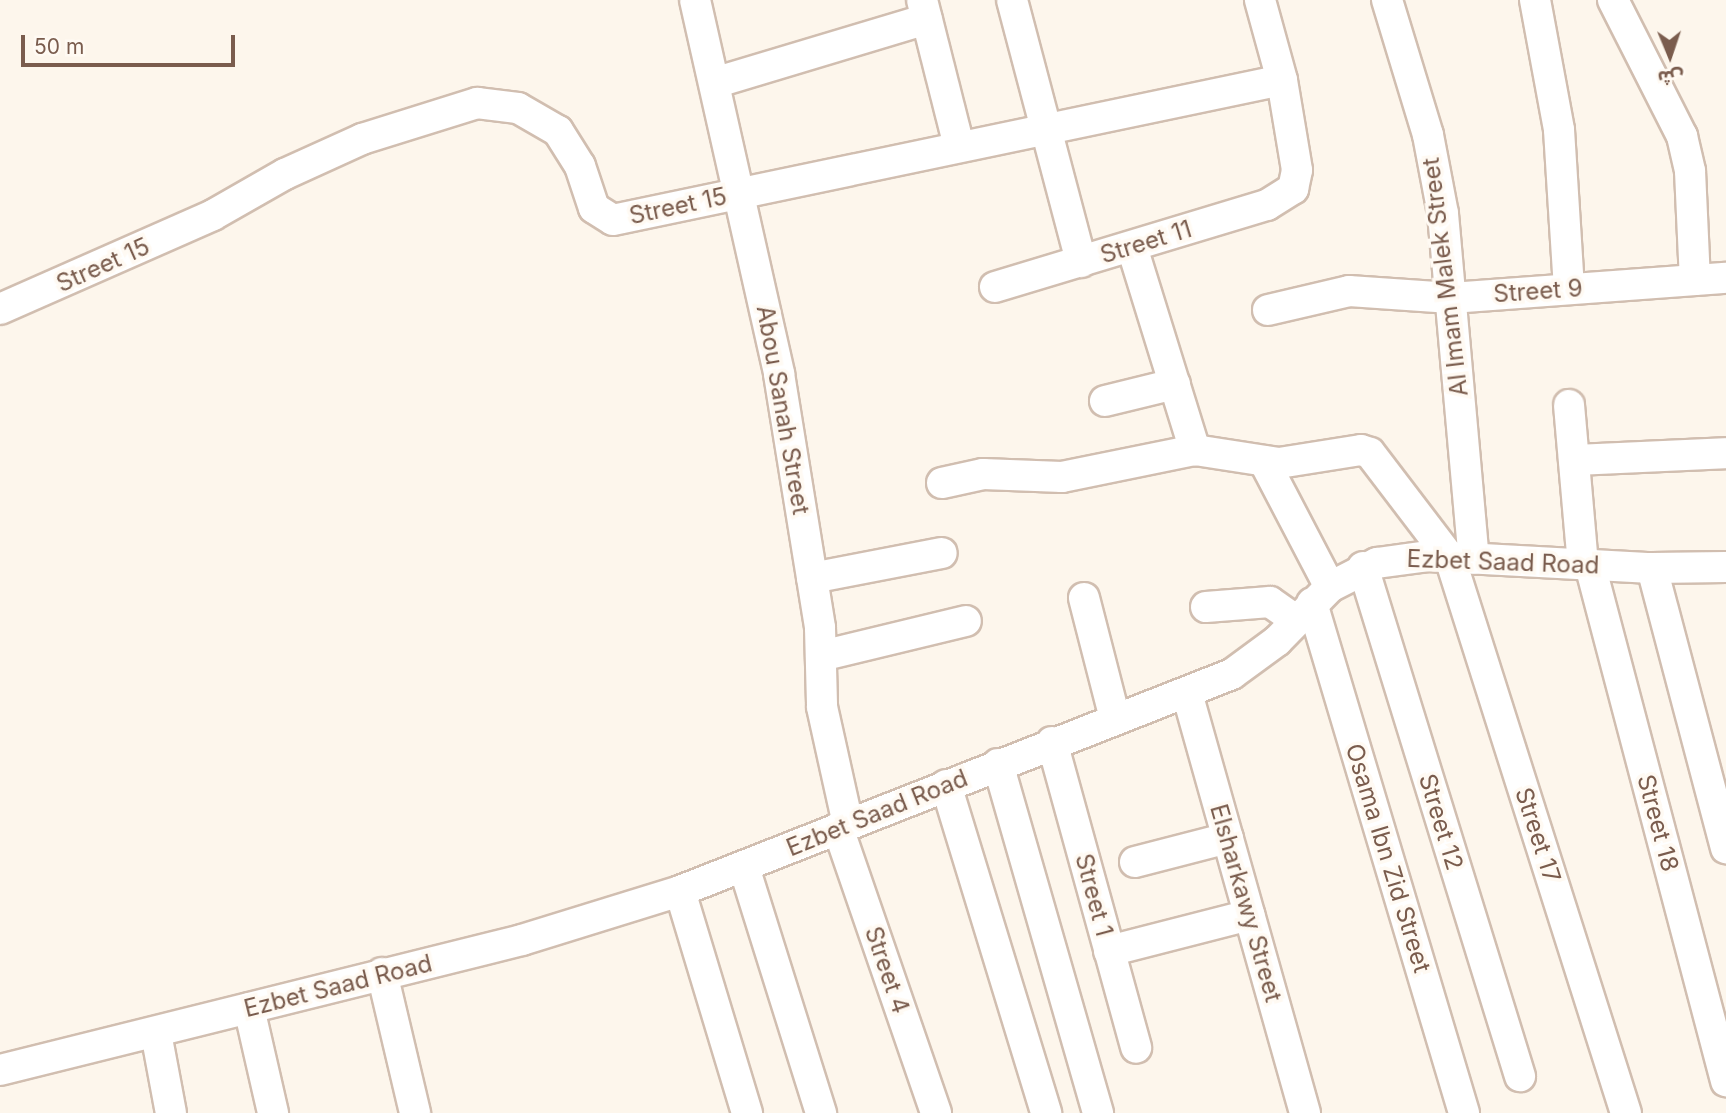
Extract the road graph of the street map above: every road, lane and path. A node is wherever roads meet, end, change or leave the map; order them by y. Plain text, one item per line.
1 (695, 0) edge
2 (1012, 0) edge
3 (1260, 0) edge
4 (1387, 0) edge
5 (1535, 0) edge
6 (1614, 0) edge
7 (924, 9) edge
8 (1282, 80) junction
9 (717, 82) junction
10 (1046, 127) junction
11 (959, 146) junction
12 (740, 194) junction
13 (1132, 247) junction
14 (1081, 262) junction
15 (1726, 278) edge
16 (1695, 280) junction
17 (995, 287) dead end
18 (1569, 289) junction
19 (1451, 298) junction
20 (0, 309) edge
21 (1268, 310) dead end
22 (1175, 384) junction
23 (1105, 401) dead end
24 (1569, 405) dead end
25 (1195, 450) junction
26 (1726, 453) edge
27 (1574, 460) junction
28 (1264, 461) junction
29 (942, 483) dead end
30 (942, 553) dead end
31 (1462, 558) junction
32 (1587, 565) junction
33 (1363, 567) junction
34 (1726, 567) edge
35 (1652, 568) junction
36 (812, 578) junction
37 (1084, 598) dead end
38 (1313, 604) junction
39 (1206, 607) dead end
40 (966, 621) dead end
41 (821, 656) junction
42 (1186, 693) junction
43 (1115, 719) junction
44 (1052, 742) junction
45 (998, 764) junction
46 (946, 785) junction
47 (843, 826) junction
48 (1228, 838) junction
49 (1726, 848) edge
50 (1135, 862) dead end
51 (744, 867) junction
52 (680, 891) junction
53 (1249, 915) junction
54 (1109, 951) junction
55 (382, 973) junction
56 (249, 1008) junction
57 (156, 1033) junction
58 (1136, 1048) dead end
59 (0, 1070) edge
60 (1520, 1076) dead end
61 (1726, 1081) edge
62 (171, 1113) edge
63 (273, 1113) edge
64 (415, 1113) edge
65 (747, 1113) edge
66 (821, 1113) edge
67 (936, 1113) edge
68 (1046, 1113) edge
69 (1098, 1113) edge
70 (1305, 1113) edge
71 (1464, 1113) edge
72 (1626, 1113) edge

1 - 9 street, Abou Sanah Street
2 - 10 street
3 - 8 street
4 - 19 street, Al Imam Malek Street
5 - 18 street
6 - 16 street
7 - 9 street
7 - 11 street
8 - 10 street, Street 15
8 - 13 street, Street 11
9 - 12 street, Abou Sanah Street
10 - 11 street, Street 15
10 - 14 street
11 - 12 street, Street 15
12 - 20 street, Street 15
12 - 36 street, Abou Sanah Street
13 - 14 street, Street 11
13 - 22 street
14 - 17 street, Street 11
15 - 16 street, Street 9
16 - 18 street, Street 9
18 - 19 street, Street 9
19 - 21 street, Street 9
19 - 31 street, Al Imam Malek Street
22 - 23 street
22 - 25 street
24 - 27 street, Street 18
25 - 28 street
25 - 29 street
26 - 27 street
27 - 32 street, Street 18
28 - 31 street
28 - 38 street, Osama Ibn Zid Street
30 - 36 street
31 - 32 street, Ezbet Saad Road
31 - 33 street, Ezbet Saad Road
31 - 72 street, Street 17
32 - 35 street, Ezbet Saad Road
32 - 61 street, Street 18
33 - 38 street, Ezbet Saad Road
33 - 60 street, Street 12
34 - 35 street, Ezbet Saad Road
35 - 49 street
36 - 41 street, Abou Sanah Street
37 - 43 street
38 - 39 street
38 - 42 street, Ezbet Saad Road
38 - 71 street, Osama Ibn Zid Street
40 - 41 street
41 - 47 street, Abou Sanah Street
42 - 43 street, Ezbet Saad Road
42 - 48 street, Elsharkawy Street
43 - 44 street, Ezbet Saad Road
44 - 45 street, Ezbet Saad Road
44 - 54 street, Street 1
45 - 46 street, Ezbet Saad Road
45 - 69 street
46 - 47 street, Ezbet Saad Road
46 - 68 street
47 - 51 street, Ezbet Saad Road
47 - 67 street, Street 4
48 - 50 street
48 - 53 street, Elsharkawy Street
51 - 52 street, Ezbet Saad Road
51 - 66 street
52 - 55 street, Ezbet Saad Road
52 - 65 street
53 - 54 street
53 - 70 street, Elsharkawy Street
54 - 58 street, Street 1
55 - 56 street, Ezbet Saad Road
55 - 64 street
56 - 57 street, Ezbet Saad Road
56 - 63 street
57 - 59 street, Ezbet Saad Road
57 - 62 street

